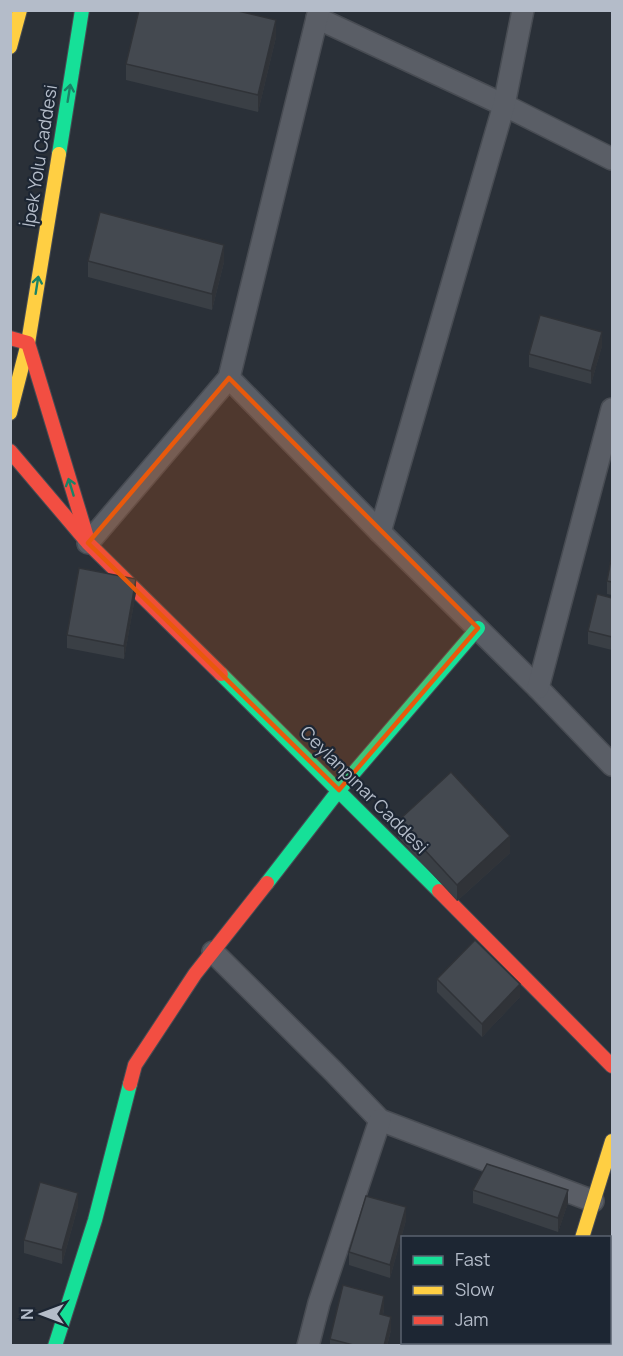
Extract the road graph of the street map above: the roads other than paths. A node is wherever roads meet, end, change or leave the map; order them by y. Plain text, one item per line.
1 (20, 10) edge
2 (82, 10) edge
3 (523, 10) edge
4 (318, 14) edge
5 (10, 47) edge
6 (504, 105) junction
7 (612, 159) edge
8 (10, 338) edge
9 (28, 343) junction
10 (228, 378) junction
11 (612, 409) edge
12 (10, 413) edge
13 (10, 451) edge
14 (380, 532) junction
15 (88, 543) junction
16 (478, 628) junction
17 (538, 688) junction
18 (612, 765) edge
19 (339, 789) junction
20 (213, 952) junction
21 (612, 1066) edge
22 (380, 1120) junction
23 (612, 1141) edge
24 (593, 1201) junction
25 (583, 1236) edge
26 (55, 1346) edge
27 (308, 1346) edge

1 - 5 main road
9 -> 2 main road, İpek Yolu Caddesi
3 - 6 street
4 - 6 street
4 - 10 street
6 - 7 street
6 - 14 street
8 - 9 main road
9 - 12 main road, İpek Yolu Caddesi
15 -> 9 main road, Ceylanpınar Caddesi
10 - 14 street
10 - 15 street
11 - 17 street
13 - 15 main road, Ceylanpınar Caddesi
14 - 16 street
15 - 19 main road, Ceylanpınar Caddesi
16 - 17 street
16 - 19 main road
17 - 18 street
19 - 20 main road
19 - 21 main road, Ceylanpınar Caddesi
20 - 22 street
20 - 26 main road
22 - 24 street
22 - 27 street
23 - 24 main road
24 - 25 main road

